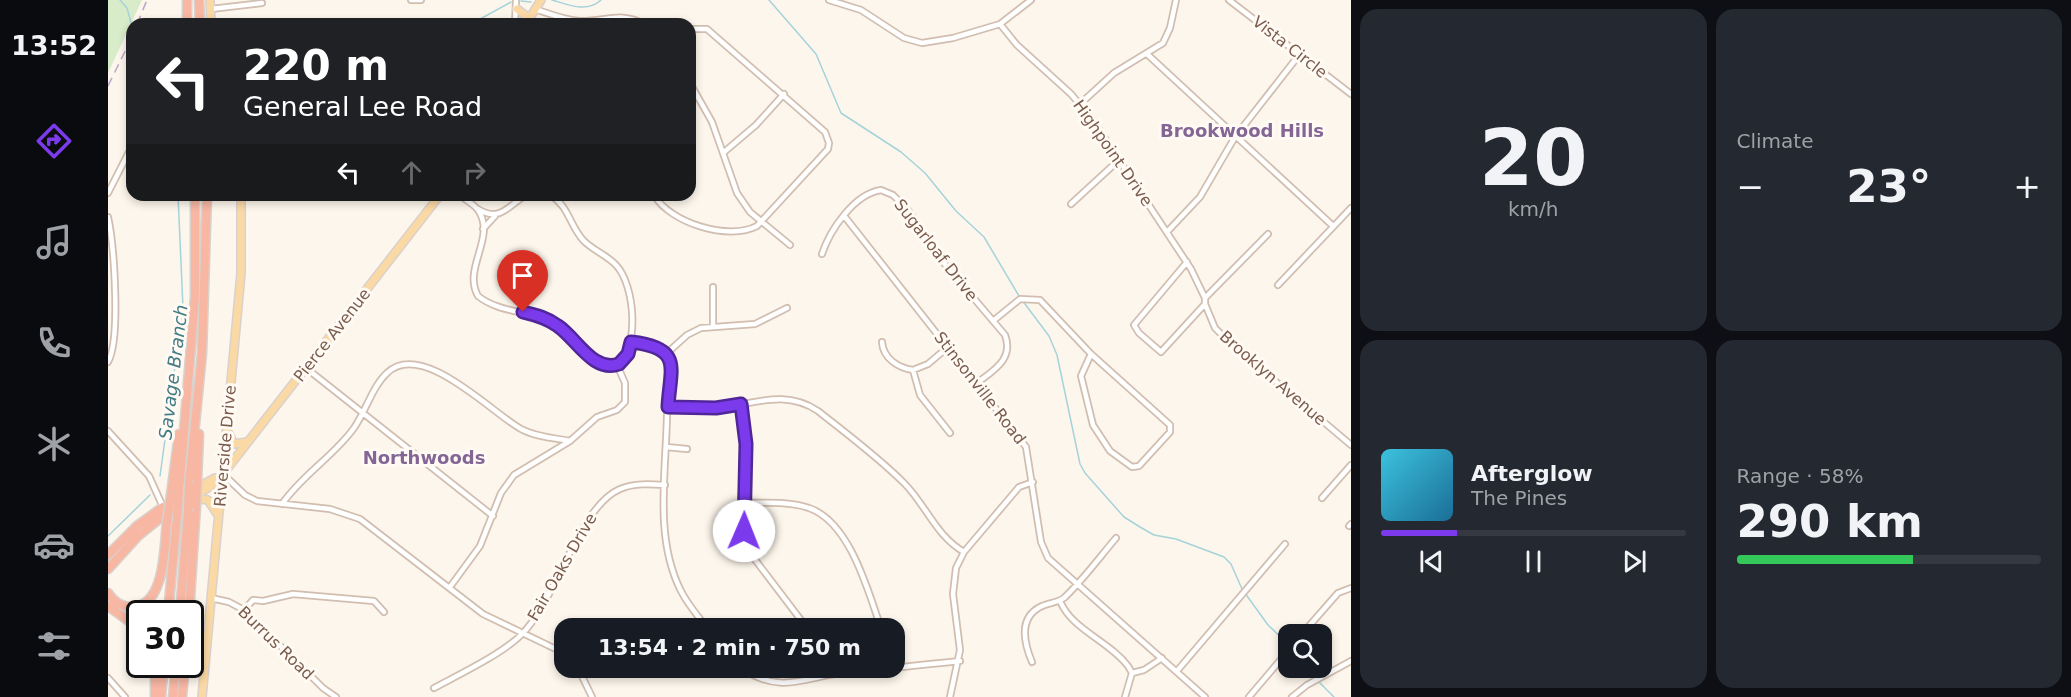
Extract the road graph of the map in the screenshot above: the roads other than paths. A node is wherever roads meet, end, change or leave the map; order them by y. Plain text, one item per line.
1 (187, 0) edge
2 (199, 0) edge
3 (210, 0) edge
4 (411, 0) edge
5 (422, 0) edge
6 (516, 0) edge
7 (542, 0) edge
8 (829, 0) edge
9 (1030, 0) edge
10 (1176, 0) edge
11 (1229, 0) edge
12 (262, 3) dead end
13 (211, 9) junction
14 (517, 9) junction
15 (535, 9) junction
16 (187, 18) edge
17 (200, 18) edge
18 (211, 18) edge
19 (516, 18) edge
20 (524, 18) edge
21 (529, 18) edge
22 (556, 18) edge
23 (604, 18) edge
24 (630, 18) edge
25 (1000, 24) junction
26 (696, 29) edge
27 (1146, 54) junction
28 (1299, 55) junction
29 (696, 93) edge
30 (784, 94) junction
31 (1351, 94) edge
32 (1080, 104) junction
33 (1235, 137) junction
34 (723, 153) junction
35 (126, 158) edge
36 (1119, 159) junction
37 (108, 193) edge
38 (195, 201) edge
39 (207, 201) edge
40 (241, 201) edge
41 (435, 201) edge
42 (467, 201) edge
43 (518, 201) edge
44 (558, 201) edge
45 (660, 201) edge
46 (1071, 204) dead end
47 (1351, 208) edge
48 (477, 209) junction
49 (497, 215) junction
50 (108, 217) edge
51 (845, 217) junction
52 (761, 221) junction
53 (1333, 226) junction
54 (483, 229) junction
55 (1167, 232) junction
56 (1268, 234) dead end
57 (790, 245) dead end
58 (822, 254) dead end
59 (1187, 262) junction
60 (1278, 285) dead end
61 (713, 287) dead end
62 (1205, 301) junction
63 (787, 308) dead end
64 (993, 321) junction
65 (713, 325) junction
66 (631, 342) junction
67 (882, 342) dead end
68 (948, 347) junction
69 (666, 354) junction
70 (1091, 354) junction
71 (108, 362) edge
72 (617, 365) junction
73 (306, 368) junction
74 (913, 370) junction
75 (977, 383) junction
76 (741, 404) junction
77 (668, 407) junction
78 (362, 414) junction
79 (227, 430) junction
80 (108, 431) edge
81 (950, 432) dead end
82 (570, 441) junction
83 (247, 442) junction
84 (1351, 445) edge
85 (666, 447) junction
86 (687, 449) dead end
87 (1351, 465) edge
88 (223, 474) junction
89 (1033, 482) junction
90 (665, 485) junction
91 (175, 494) junction
92 (1322, 498) dead end
93 (744, 503) junction
94 (282, 504) junction
95 (192, 505) junction
96 (165, 515) junction
97 (219, 516) junction
98 (492, 516) junction
99 (1116, 538) dead end
100 (1285, 544) dead end
101 (964, 552) junction
102 (108, 555) edge
103 (108, 569) edge
104 (1077, 584) junction
105 (450, 587) junction
106 (1351, 588) edge
107 (108, 593) edge
108 (211, 598) junction
109 (169, 600) edge
110 (182, 600) edge
111 (189, 600) edge
112 (1060, 601) junction
113 (108, 606) edge
114 (244, 610) junction
115 (384, 612) dead end
116 (699, 618) edge
117 (800, 618) edge
118 (877, 618) edge
119 (126, 620) edge
120 (1311, 624) edge
121 (523, 632) junction
122 (554, 648) edge
123 (1162, 658) junction
124 (960, 661) junction
125 (1032, 662) dead end
126 (1351, 662) edge
127 (1278, 663) edge
128 (905, 667) edge
129 (1177, 671) junction
130 (1132, 673) junction
131 (108, 678) edge
132 (155, 678) edge
133 (163, 678) edge
134 (175, 678) edge
135 (184, 678) edge
136 (583, 678) edge
137 (761, 678) edge
138 (822, 678) edge
139 (434, 688) dead end
140 (125, 697) edge
141 (155, 697) edge
142 (161, 697) edge
143 (173, 697) edge
144 (182, 697) edge
145 (202, 697) edge
146 (336, 697) edge
147 (592, 697) edge
148 (950, 697) edge
149 (1125, 697) edge
150 (1205, 697) edge
151 (1249, 697) edge
152 (1292, 697) edge

1 - 16 highway
2 - 17 highway
3 - 13 main road
4 - 5 street
6 - 14 street
7 - 15 main road
8 - 25 street
9 - 25 street
10 - 27 street
11 - 28 street, Vista Circle
12 - 13 street
13 - 18 main road
14 - 19 street
14 - 20 main road
15 - 21 main road
15 - 22 street
23 - 24 street
25 - 32 street, Highpoint Drive
26 - 30 street
27 - 32 street
27 - 33 street
28 - 31 street, Vista Circle
28 - 33 street
29 - 34 street
30 - 34 street
30 - 52 street
32 - 36 street, Highpoint Drive
33 - 53 street
33 - 55 street
34 - 52 street
35 - 37 street
36 - 46 street
36 - 55 street, Highpoint Drive
38 - 91 highway
39 - 95 highway, bridge
40 - 79 main road, Riverside Drive
41 - 73 main road, Pierce Avenue
42 - 48 street
43 - 49 street
44 - 66 street
45 - 52 street
47 - 53 street
48 - 49 street
48 - 54 street
49 - 54 street
50 - 71 street
51 - 58 street, Sugarloaf Drive
51 - 64 street, Sugarloaf Drive
51 - 68 street, Stinsonville Road
52 - 57 street
53 - 60 street
54 - 72 street
55 - 59 street, Highpoint Drive
56 - 62 street
59 - 62 street, Highpoint Drive
59 - 62 street
61 - 65 street
62 - 84 street, Brooklyn Avenue
63 - 65 street
64 - 70 street
64 - 75 street, Sugarloaf Drive
65 - 69 street
66 - 69 street
66 - 72 street
67 - 74 street
68 - 74 street
68 - 75 street, Stinsonville Road
69 - 77 street
70 - 70 street
72 - 82 street
73 - 78 street
73 - 83 main road, Pierce Avenue
74 - 81 street
75 - 89 street, Stinsonville Road
76 - 77 street
76 - 93 street
76 - 101 street
77 - 85 street
78 - 82 street
78 - 94 street
78 - 98 street
79 - 83 main road
79 - 88 main road, Riverside Drive
80 - 96 street
82 - 98 street
83 - 88 main road, Pierce Avenue
85 - 86 street
85 - 90 street
87 - 92 street
88 - 94 street
88 - 95 main road, Pierce Avenue
88 - 96 main road, Pierce Avenue
88 - 97 main road, Riverside Drive
89 - 101 street
89 - 104 street, Stinsonville Road
90 - 116 street
90 - 121 street, Fair Oaks Drive
91 - 96 highway, bridge
91 - 109 highway, bridge
93 - 117 street
93 - 118 street
94 - 105 street
95 - 96 main road, Pierce Avenue
95 - 97 main road
95 - 110 highway
95 - 111 highway
96 - 102 highway
96 - 103 highway
96 - 107 highway
97 - 108 main road, Riverside Drive
98 - 105 street
99 - 104 street
100 - 129 street
101 - 124 street
104 - 112 street
104 - 123 street, Stinsonville Road
105 - 121 street
106 - 120 street
108 - 114 street, Burrus Road
108 - 145 main road, Riverside Drive
112 - 125 street
112 - 130 street
113 - 119 highway
114 - 115 street
114 - 146 street, Burrus Road
121 - 122 street
121 - 139 street, Fair Oaks Drive
123 - 129 street, Stinsonville Road
123 - 130 street
124 - 128 street
124 - 148 street
126 - 152 street
127 - 151 street
129 - 150 street, Stinsonville Road
130 - 149 street
131 - 140 street
132 - 141 highway
133 - 142 highway
134 - 143 highway
135 - 144 highway
136 - 147 street
137 - 138 street

